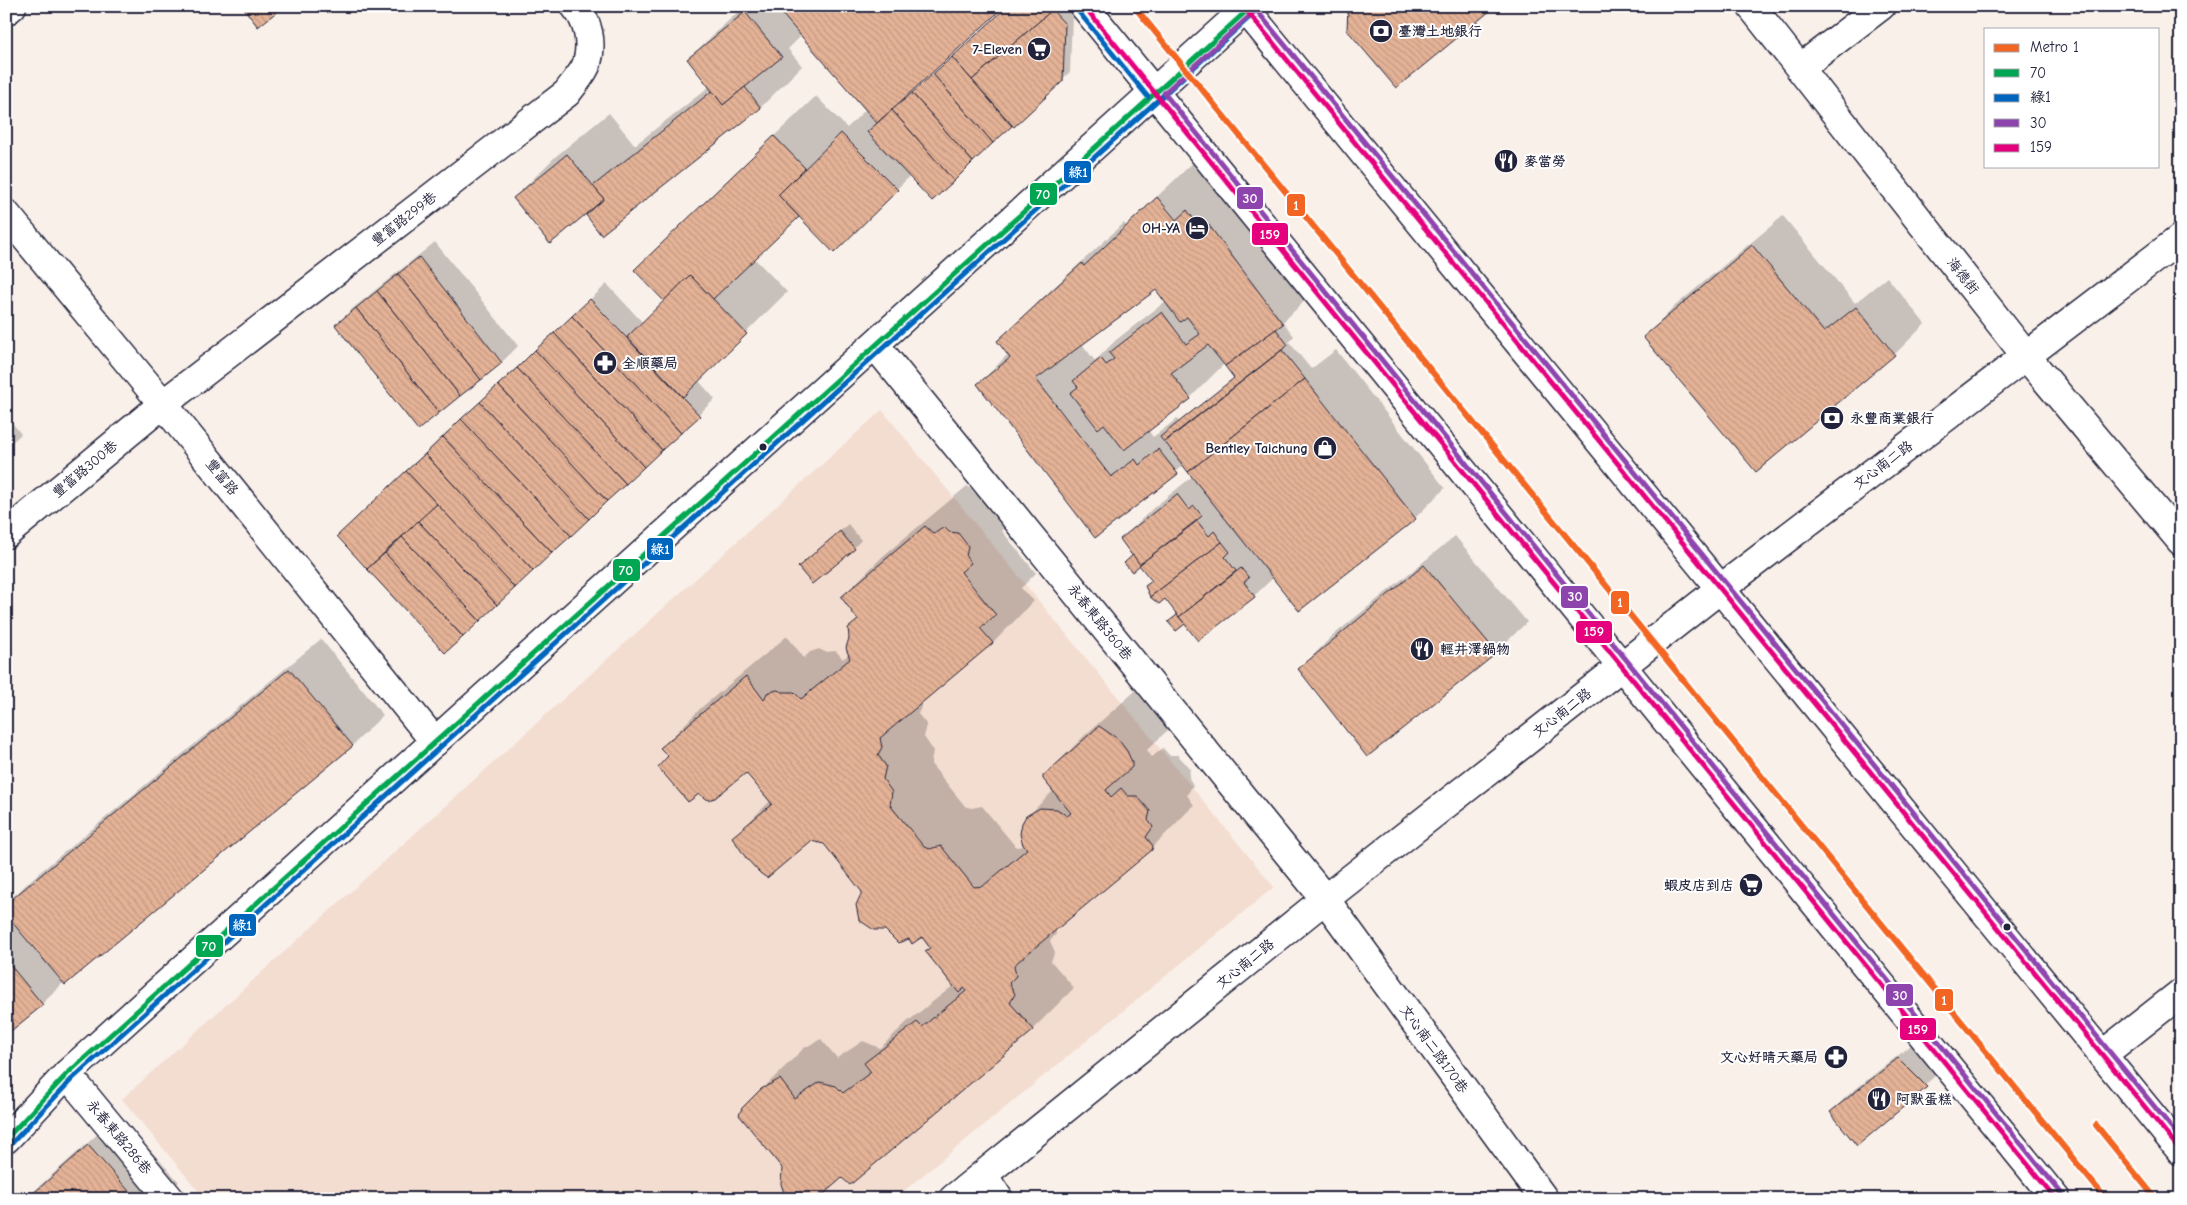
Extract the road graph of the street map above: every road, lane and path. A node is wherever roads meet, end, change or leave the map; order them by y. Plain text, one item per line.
1 (12, 6) edge
2 (575, 6) edge
3 (1084, 6) edge
4 (1751, 6) edge
5 (1881, 6) edge
6 (1247, 7) edge
7 (6, 11) edge
8 (1800, 68) junction
9 (1154, 92) junction
10 (6, 214) edge
11 (2181, 238) edge
12 (875, 345) junction
13 (2026, 356) junction
14 (164, 404) junction
15 (6, 534) edge
16 (2181, 541) edge
17 (1720, 589) junction
18 (1622, 666) junction
19 (435, 742) junction
20 (1325, 899) junction
21 (2181, 993) edge
22 (2102, 1055) junction
23 (67, 1074) junction
24 (6, 1139) edge
25 (2181, 1151) edge
26 (983, 1175) junction
27 (170, 1199) edge
28 (953, 1199) edge
29 (999, 1199) edge
30 (1544, 1199) edge
31 (2056, 1199) edge

1 - 7 street
2 - 14 street, 豐富路299巷
3 - 9 street
4 - 8 street, 海德街
5 - 8 street
6 - 9 street
6 - 17 street
8 - 13 street, 海德街
9 - 12 street
9 - 18 street
10 - 14 street, 豐富路
11 - 13 street, 文心南二路
12 - 19 street
12 - 20 street, 永春東路360巷
13 - 16 street, 海德街
13 - 17 street, 文心南二路
14 - 15 street, 豐富路300巷
14 - 19 street, 豐富路
17 - 18 street, 文心南二路
17 - 22 street
18 - 20 street, 文心南二路
18 - 31 street
19 - 23 street
20 - 26 street, 文心南二路
20 - 30 street, 文心南二路170巷
21 - 22 street
22 - 25 street
23 - 24 street
23 - 27 street, 永春東路286巷
26 - 28 street, 文心南二路
26 - 29 street

